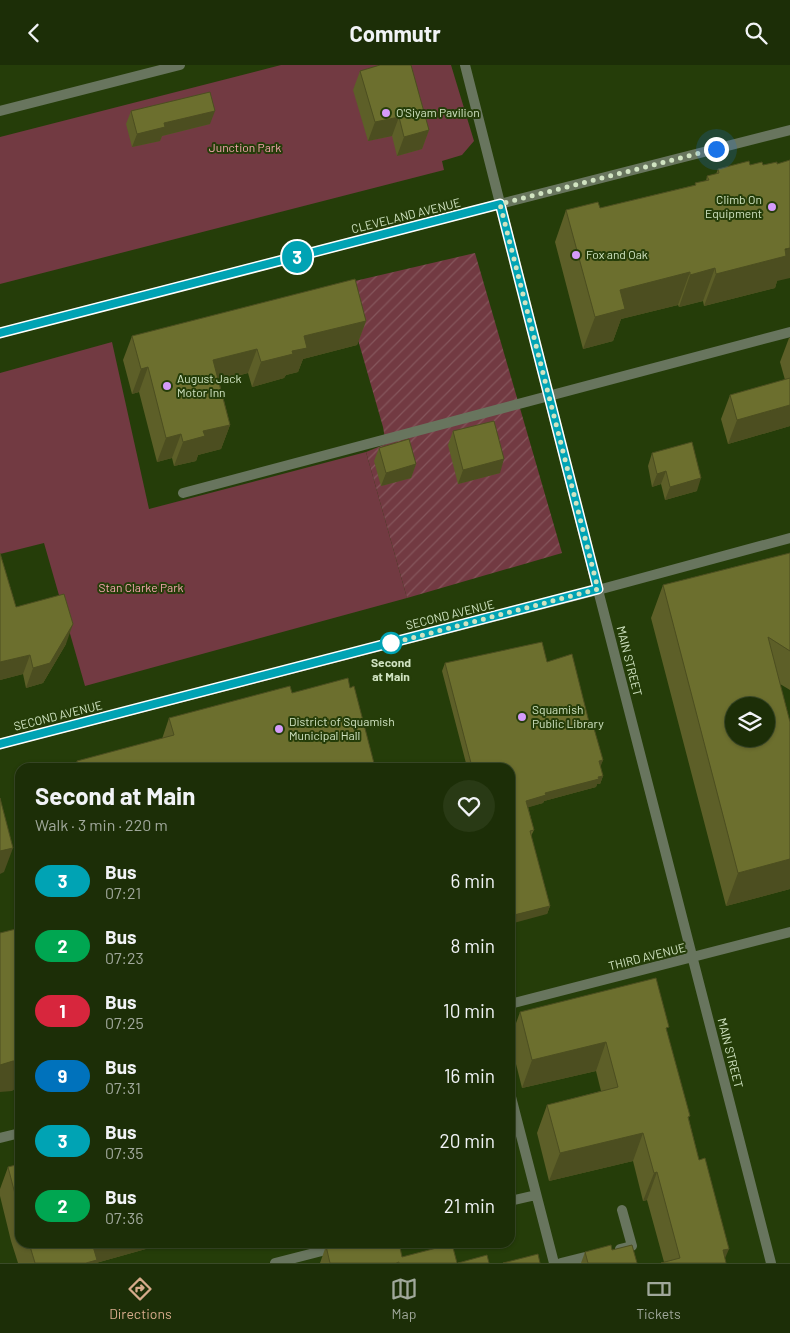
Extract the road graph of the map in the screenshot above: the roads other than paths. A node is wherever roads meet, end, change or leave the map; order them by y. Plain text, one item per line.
1 (180, 65) edge
2 (465, 65) edge
3 (0, 111) edge
4 (790, 130) edge
5 (500, 204) junction
6 (0, 333) edge
7 (790, 333) edge
8 (549, 397) junction
9 (183, 493) dead end
10 (790, 538) edge
11 (598, 589) junction
12 (0, 744) edge
13 (790, 933) edge
14 (692, 958) junction
15 (515, 1003) edge
16 (515, 1113) edge
17 (15, 1134) edge
18 (0, 1138) edge
19 (536, 1195) junction
20 (515, 1200) edge
21 (622, 1210) dead end
22 (334, 1248) edge
23 (275, 1263) edge
24 (554, 1263) edge
25 (561, 1263) edge
26 (771, 1263) edge

1 - 3 street
2 - 5 street, MAIN STREET
4 - 5 street, CLEVELAND AVENUE
5 - 6 street, CLEVELAND AVENUE
5 - 8 street, MAIN STREET
7 - 8 street
8 - 9 street
8 - 11 street, MAIN STREET
10 - 11 street, SECOND AVENUE
11 - 12 street, SECOND AVENUE
11 - 14 street, MAIN STREET
13 - 14 street, THIRD AVENUE
14 - 15 street, THIRD AVENUE
14 - 26 street, MAIN STREET
16 - 19 street
17 - 18 street
19 - 20 street
19 - 24 street
21 - 25 street
22 - 23 street

